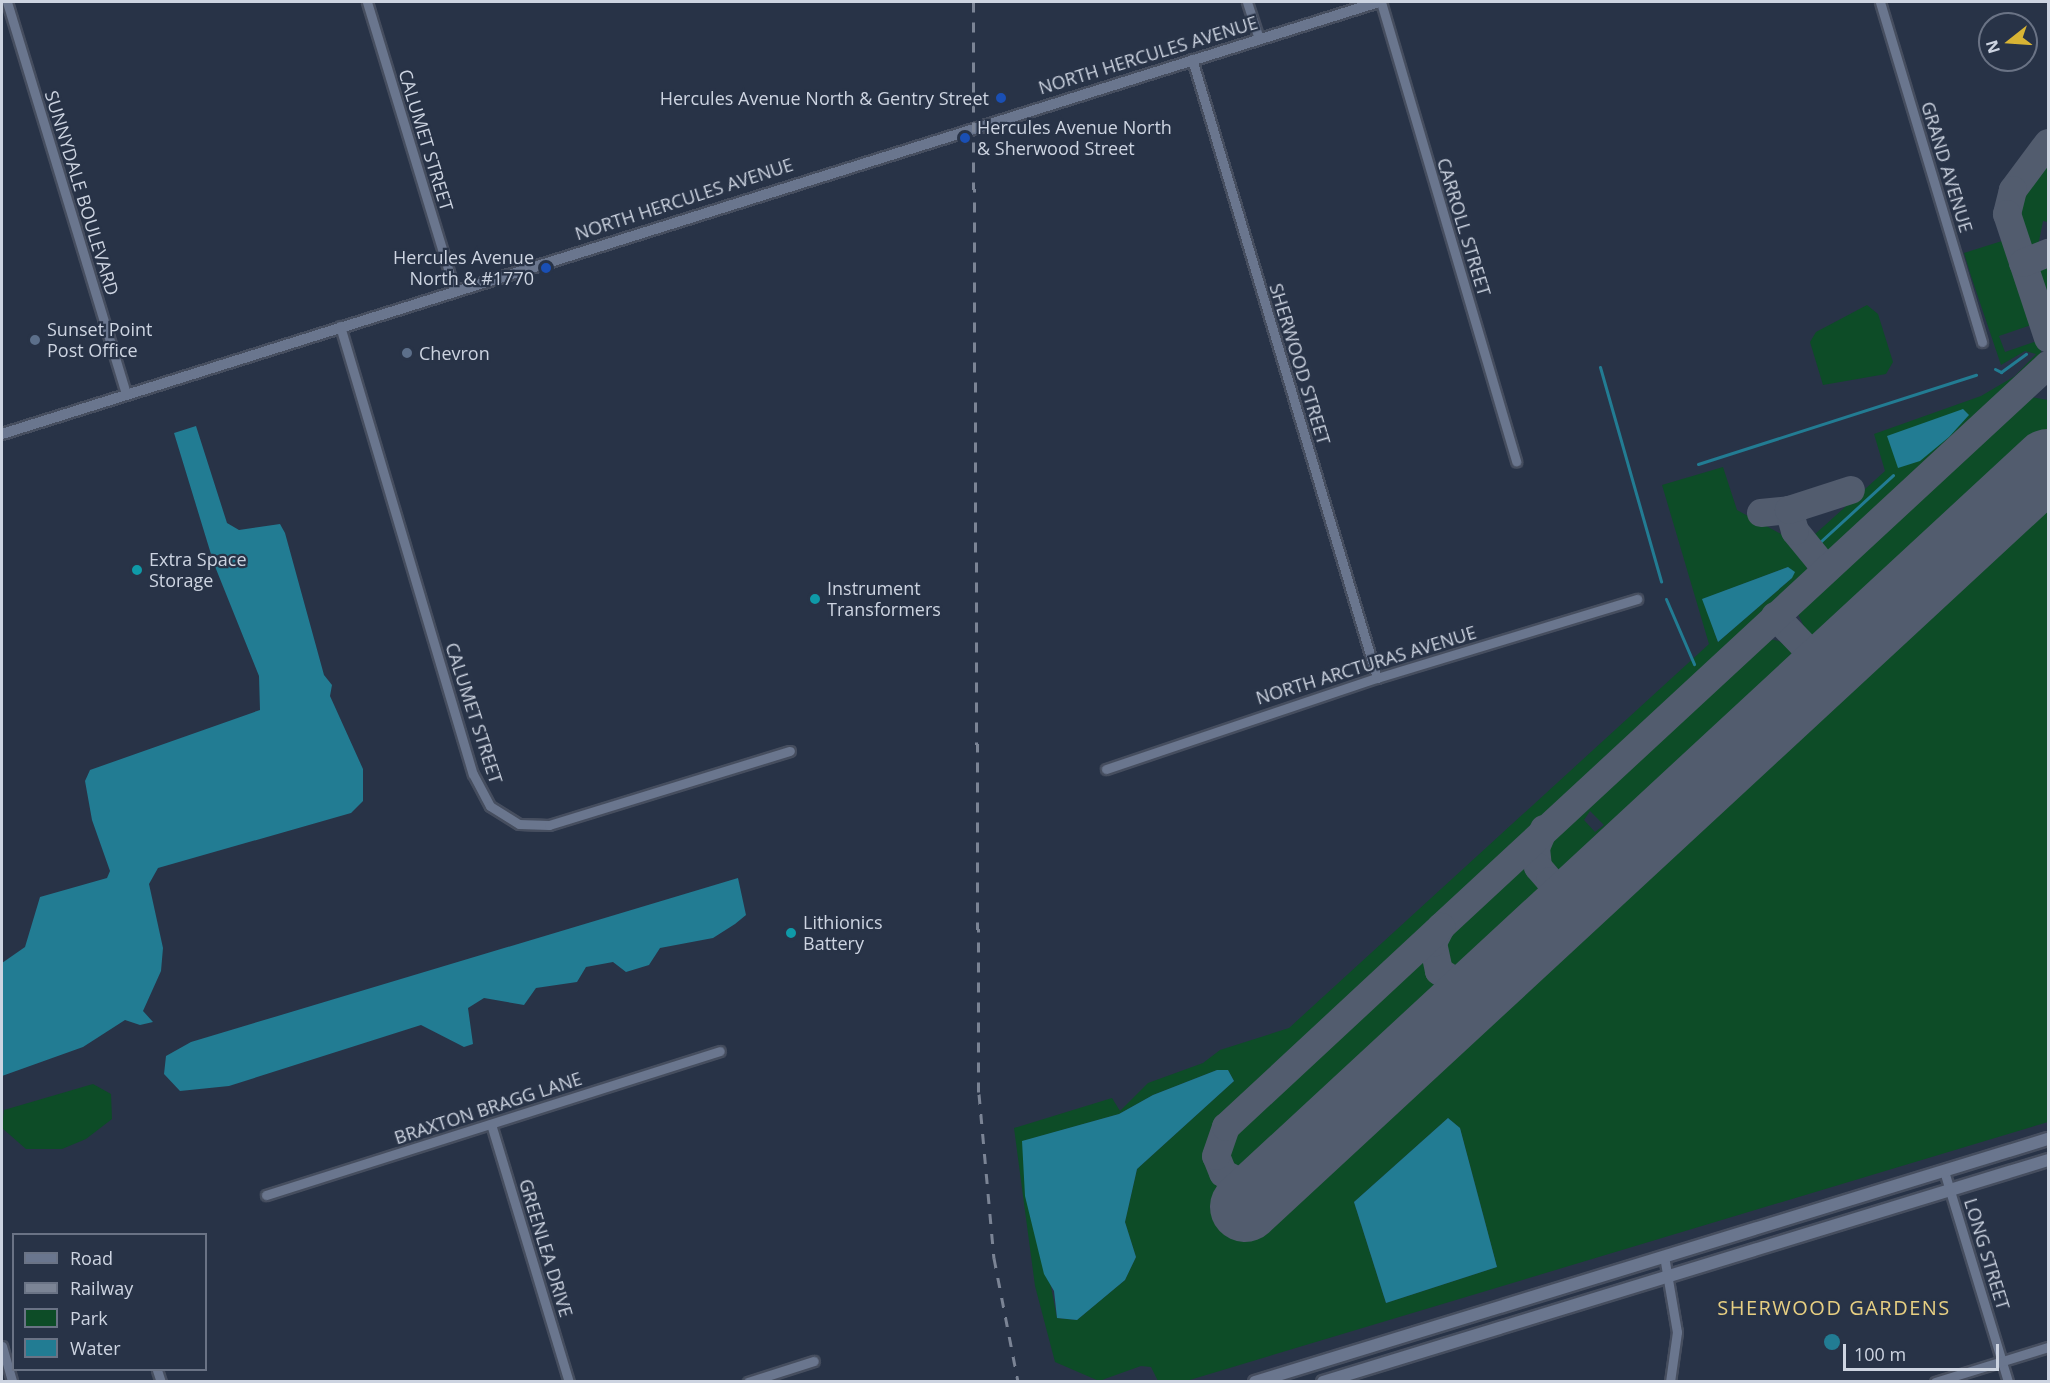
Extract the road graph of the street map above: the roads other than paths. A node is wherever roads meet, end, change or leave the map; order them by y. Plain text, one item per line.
1 (7, 2) edge
2 (367, 2) edge
3 (1248, 2) edge
4 (1380, 2) edge
5 (1880, 2) edge
6 (1259, 38) junction
7 (1192, 59) junction
8 (454, 289) junction
9 (339, 326) junction
10 (1982, 342) dead end
11 (126, 394) junction
12 (2, 434) edge
13 (1516, 462) dead end
14 (1637, 599) dead end
15 (1377, 678) junction
16 (790, 751) dead end
17 (1106, 769) dead end
18 (720, 1051) dead end
19 (491, 1124) junction
20 (2049, 1139) edge
21 (2049, 1160) edge
22 (1944, 1171) junction
23 (1950, 1190) junction
24 (266, 1195) dead end
25 (1664, 1256) junction
26 (1669, 1276) junction
27 (2, 1346) edge
28 (2049, 1347) edge
29 (814, 1360) dead end
30 (7, 1361) edge
31 (2002, 1361) junction
32 (12, 1382) edge
33 (569, 1382) edge
34 (748, 1382) edge
35 (1255, 1382) edge
36 (1323, 1382) edge
37 (1670, 1382) edge
38 (1935, 1382) edge
39 (2008, 1382) edge

1 - 11 street, SUNNYDALE BOULEVARD
2 - 8 street, CALUMET STREET
3 - 6 street
4 - 6 street, NORTH HERCULES AVENUE
4 - 13 street, CARROLL STREET
5 - 10 street, GRAND AVENUE
6 - 7 street, NORTH HERCULES AVENUE
7 - 8 street, NORTH HERCULES AVENUE
7 - 15 street, SHERWOOD STREET
8 - 9 street, NORTH HERCULES AVENUE
9 - 11 street, NORTH HERCULES AVENUE
9 - 16 street, CALUMET STREET
11 - 12 street, NORTH HERCULES AVENUE
14 - 15 street, NORTH ARCTURAS AVENUE
15 - 17 street, NORTH ARCTURAS AVENUE
18 - 19 street, BRAXTON BRAGG LANE
19 - 24 street, BRAXTON BRAGG LANE
19 - 33 street, GREENLEA DRIVE
20 - 22 main road
21 - 23 main road
22 - 23 street, LONG STREET
22 - 25 main road
23 - 26 main road
23 - 31 street, LONG STREET
25 - 26 street
25 - 35 main road
26 - 36 main road
26 - 37 street
27 - 30 street
28 - 31 street
29 - 34 street
30 - 32 street
31 - 38 street
31 - 39 street, LONG STREET

